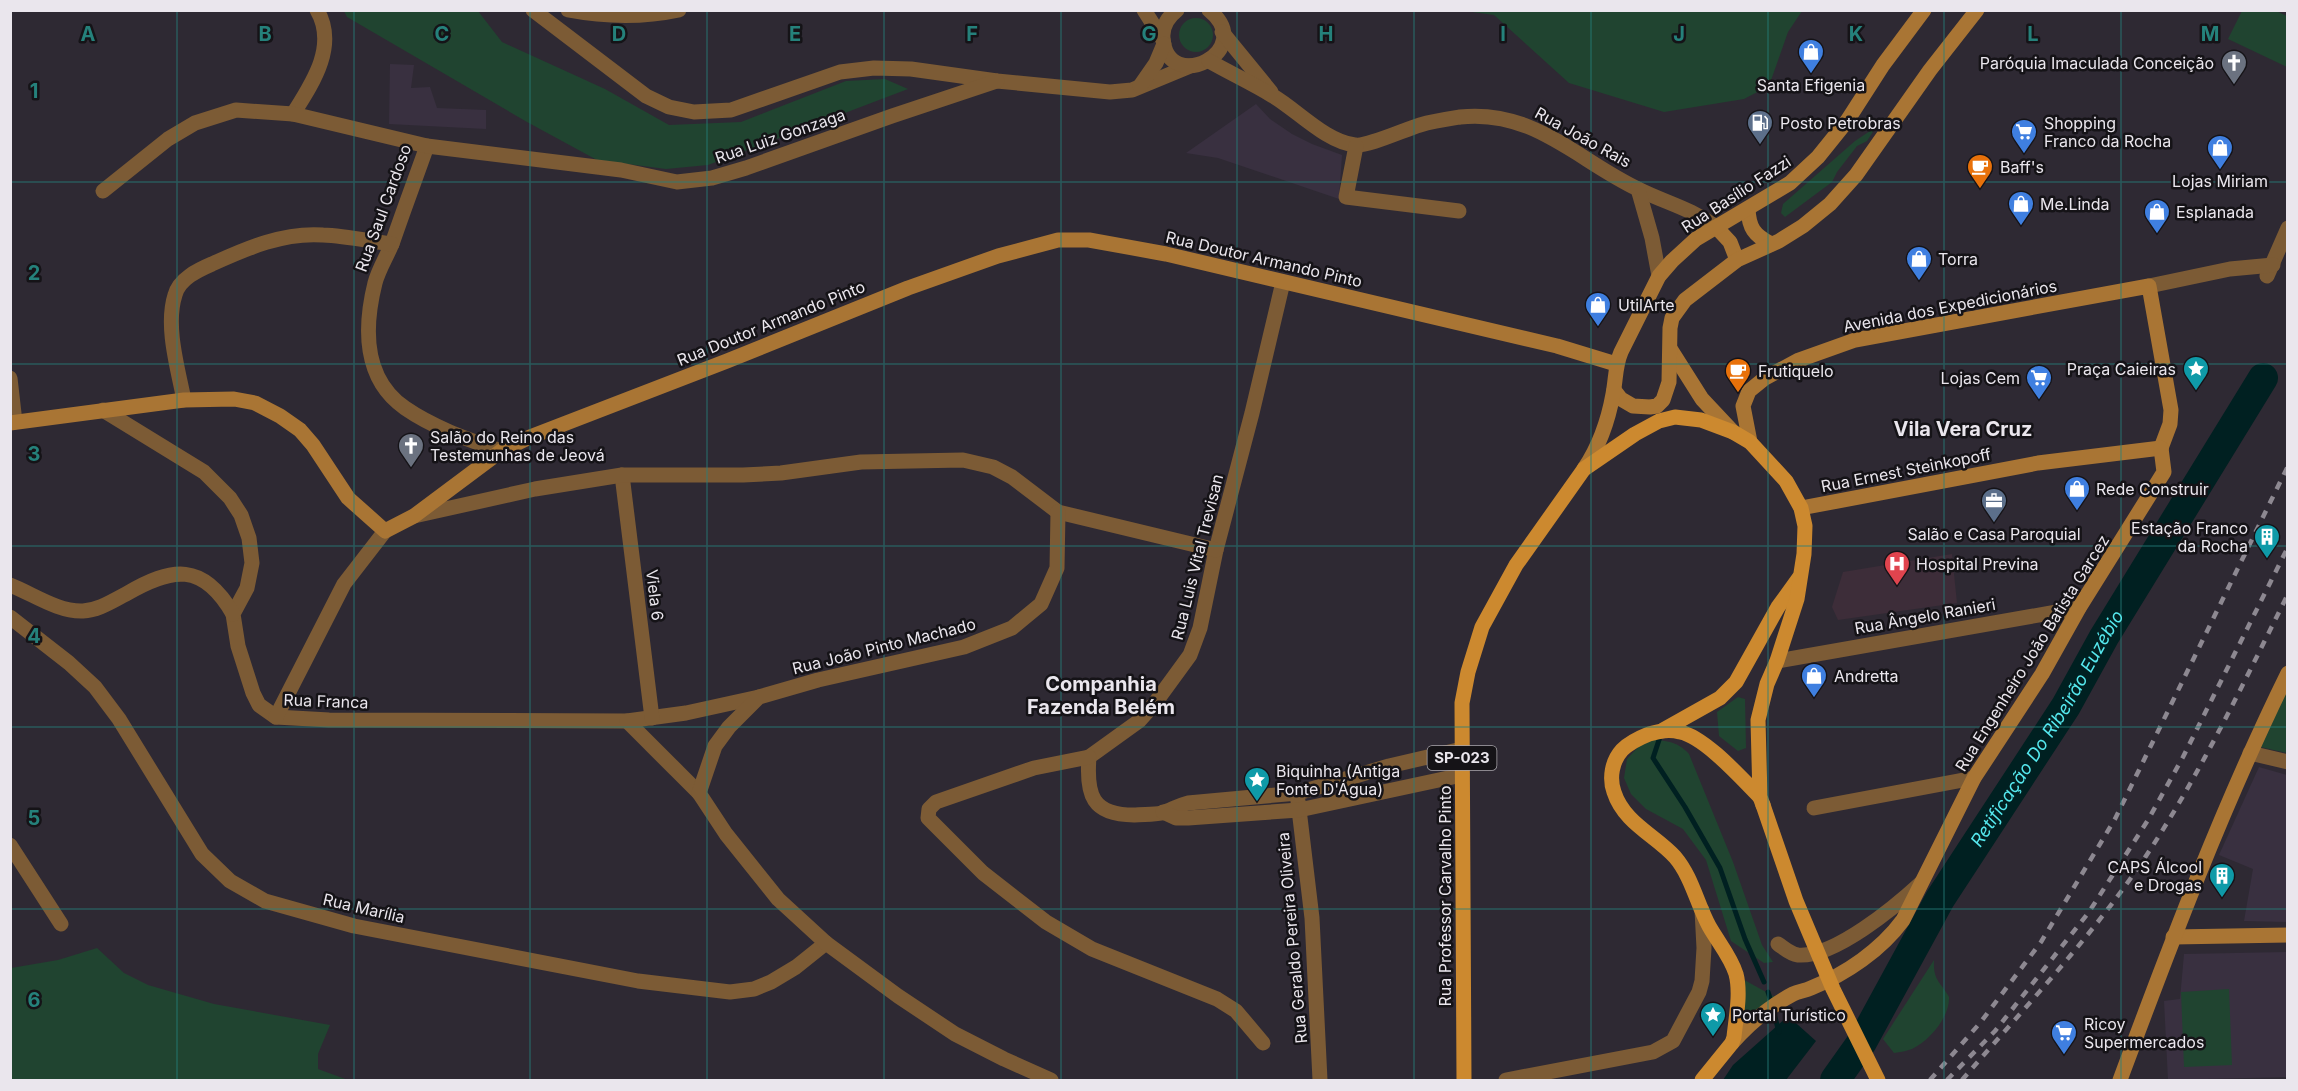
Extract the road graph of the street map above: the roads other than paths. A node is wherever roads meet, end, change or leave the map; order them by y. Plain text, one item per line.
1 (317, 10) edge
2 (533, 10) edge
3 (568, 10) edge
4 (679, 10) edge
5 (1144, 10) edge
6 (1177, 10) edge
7 (1924, 10) edge
8 (1977, 10) edge
9 (1216, 18) edge
10 (1163, 42) junction
11 (1209, 62) junction
12 (1190, 66) junction
13 (997, 81) junction
14 (1140, 86) junction
15 (1275, 97) junction
16 (293, 114) junction
17 (427, 146) junction
18 (1356, 146) junction
19 (1638, 189) junction
20 (103, 191) dead end
21 (1748, 209) junction
22 (1459, 211) dead end
23 (1716, 227) junction
24 (2288, 228) edge
25 (392, 244) junction
26 (1771, 244) junction
27 (1737, 260) junction
28 (1659, 276) junction
29 (1283, 282) junction
30 (2149, 286) junction
31 (1671, 350) junction
32 (1616, 363) junction
33 (10, 378) edge
34 (1614, 390) junction
35 (184, 400) junction
36 (103, 410) junction
37 (13, 422) edge
38 (1733, 432) junction
39 (1750, 442) junction
40 (2161, 448) junction
41 (501, 451) junction
42 (1584, 470) junction
43 (622, 475) junction
44 (1801, 508) junction
45 (1058, 512) junction
46 (414, 516) junction
47 (385, 531) junction
48 (1216, 550) junction
49 (1802, 575) junction
50 (10, 585) edge
51 (2079, 608) junction
52 (233, 614) junction
53 (10, 616) edge
54 (1777, 661) junction
55 (2288, 673) edge
56 (759, 697) junction
57 (276, 717) junction
58 (652, 718) junction
59 (627, 721) junction
60 (1663, 730) junction
61 (1462, 749) junction
62 (2250, 753) junction
63 (1089, 757) junction
64 (2288, 762) edge
65 (1462, 775) junction
66 (1974, 778) junction
67 (699, 793) junction
68 (1298, 793) junction
69 (1762, 801) junction
70 (1814, 808) dead end
71 (1299, 810) junction
72 (1163, 812) junction
73 (10, 845) edge
74 (1926, 878) junction
75 (1702, 910) junction
76 (61, 924) dead end
77 (2288, 935) edge
78 (2173, 937) junction
79 (826, 943) junction
80 (1778, 944) dead end
81 (1263, 1043) dead end
82 (1732, 1043) junction
83 (1051, 1080) edge
84 (1320, 1080) edge
85 (1464, 1080) edge
86 (1506, 1080) edge
87 (1702, 1080) edge
88 (1878, 1080) edge
89 (2120, 1080) edge

1 - 16 street
2 - 13 street
3 - 4 street
5 - 10 street
6 - 10 street
7 - 21 main road, Rua Basílio Fazzi
8 - 26 main road
9 - 11 street
9 - 15 street
10 - 12 street
10 - 14 street
11 - 12 street
11 - 15 street
12 - 14 street
13 - 14 street
13 - 17 street, Rua Luiz Gonzaga
15 - 18 street
16 - 17 street, Rua Saul Cardoso
16 - 20 street, Rua Saul Cardoso
17 - 25 street, Rua Saul Cardoso
18 - 19 street, Rua João Rais
18 - 22 street
19 - 23 street, Rua João Rais
19 - 28 street, Rua João Rais
21 - 23 main road, Rua Basílio Fazzi
21 - 26 main road
23 - 27 main road
23 - 28 main road, Rua Basílio Fazzi
24 - 30 street
25 - 35 street
25 - 41 street, Rua Saul Cardoso
26 - 27 main road
27 - 31 main road
28 - 32 main road, Rua Basílio Fazzi
29 - 32 main road, Rua Doutor Armando Pinto
29 - 41 main road, Rua Doutor Armando Pinto
29 - 48 street, Rua Luis Vital Trevisan
30 - 39 main road, Avenida dos Expedicionários
30 - 40 main road
31 - 34 main road
31 - 38 main road, SP-023
32 - 34 main road, Rua Basílio Fazzi
33 - 37 street
34 - 42 main road, Rua Professor Carvalho Pinto / SP-023
35 - 36 main road
35 - 47 main road
36 - 37 main road
36 - 52 street
38 - 39 main road, SP-023
38 - 42 main road, SP-023
39 - 44 main road, SP-023
40 - 44 main road, Rua Ernest Steinkopoff
40 - 51 main road, Rua Engenheiro João Batista Garcez
41 - 46 main road, Rua Doutor Armando Pinto
42 - 61 main road, Rua Professor Carvalho Pinto / SP-023
43 - 45 street
43 - 46 street
43 - 58 street, Viela 6
44 - 49 main road, SP-023
45 - 48 street
45 - 56 street, Rua João Pinto Machado
46 - 47 main road, Rua Doutor Armando Pinto
47 - 57 street
48 - 63 street, Rua Luis Vital Trevisan
49 - 54 main road, SP-023
49 - 60 main road
50 - 52 street
51 - 54 street, Rua Ângelo Ranieri
51 - 66 main road, Rua Engenheiro João Batista Garcez
52 - 57 street, Rua Franca
53 - 79 street, Rua Marília
54 - 69 main road, SP-023
55 - 62 main road
56 - 58 street, Rua Franca
56 - 67 street, Rua João Pinto Machado
57 - 59 street, Rua Franca
58 - 59 street, Rua Franca
59 - 67 street
60 - 69 main road, SP-023
60 - 75 main road
61 - 65 main road, Rua Professor Carvalho Pinto / SP-023
61 - 68 street
62 - 64 street
62 - 78 main road
63 - 72 street
63 - 81 street
65 - 71 street
65 - 85 main road, Rua Professor Carvalho Pinto / SP-023
66 - 70 street
66 - 74 main road, Rua Engenheiro João Batista Garcez
67 - 79 street
68 - 71 street, Rua Geraldo Pereira Oliveira
68 - 72 street
69 - 88 main road, SP-023, bridge
71 - 72 street
71 - 84 street, Rua Geraldo Pereira Oliveira
73 - 76 street
74 - 80 street, Rua Engenheiro João Batista Garcez
74 - 82 main road, Rua Engenheiro João Batista Garcez
75 - 82 main road
75 - 86 street
77 - 78 main road
78 - 89 main road
79 - 83 street
82 - 87 main road

